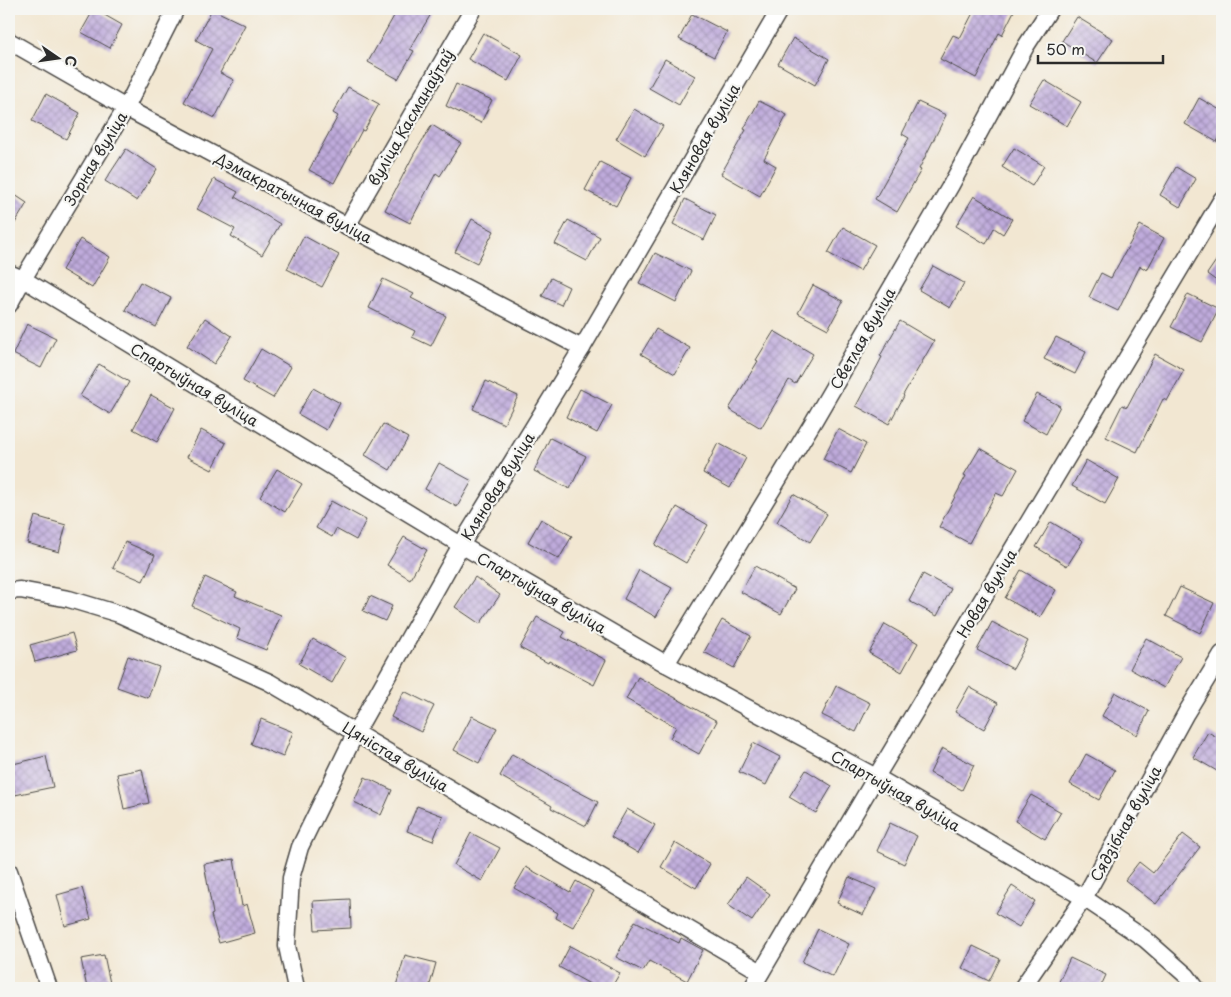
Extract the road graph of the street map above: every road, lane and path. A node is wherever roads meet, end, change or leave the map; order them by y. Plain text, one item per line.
1 (176, 9) edge
2 (472, 9) edge
3 (780, 9) edge
4 (1050, 9) edge
5 (9, 41) edge
6 (126, 108) junction
7 (1222, 199) edge
8 (347, 226) junction
9 (16, 276) edge
10 (9, 305) edge
11 (582, 348) junction
12 (461, 545) junction
13 (9, 591) edge
14 (1222, 654) edge
15 (666, 664) junction
16 (356, 732) junction
17 (876, 777) junction
18 (9, 871) edge
19 (1084, 898) junction
20 (761, 972) junction
21 (49, 988) edge
22 (296, 988) edge
23 (752, 988) edge
24 (1022, 988) edge
25 (1196, 988) edge

1 - 6 street, Зорная вуліца
2 - 8 street, вуліца Касманаўтаў
3 - 11 street, Кляновая вуліца
4 - 15 street, Светлая вуліца
5 - 6 street, Дэмакратычная вуліца
6 - 8 street, Дэмакратычная вуліца
6 - 9 street, Зорная вуліца
7 - 17 street, Новая вуліца
8 - 11 street, Дэмакратычная вуліца
9 - 10 street, Зорная вуліца
9 - 12 street, Спартыўная вуліца
11 - 12 street, Кляновая вуліца
12 - 15 street, Спартыўная вуліца
12 - 16 street, Кляновая вуліца
13 - 16 street, Цяністая вуліца
14 - 19 street, Сядзібная вуліца
15 - 17 street, Спартыўная вуліца
16 - 20 street, Цяністая вуліца
16 - 22 street, Кляновая вуліца
17 - 19 street, Спартыўная вуліца
17 - 20 street, Новая вуліца
18 - 21 street
19 - 24 street, Сядзібная вуліца
19 - 25 street, Спартыўная вуліца
20 - 23 street, Новая вуліца

